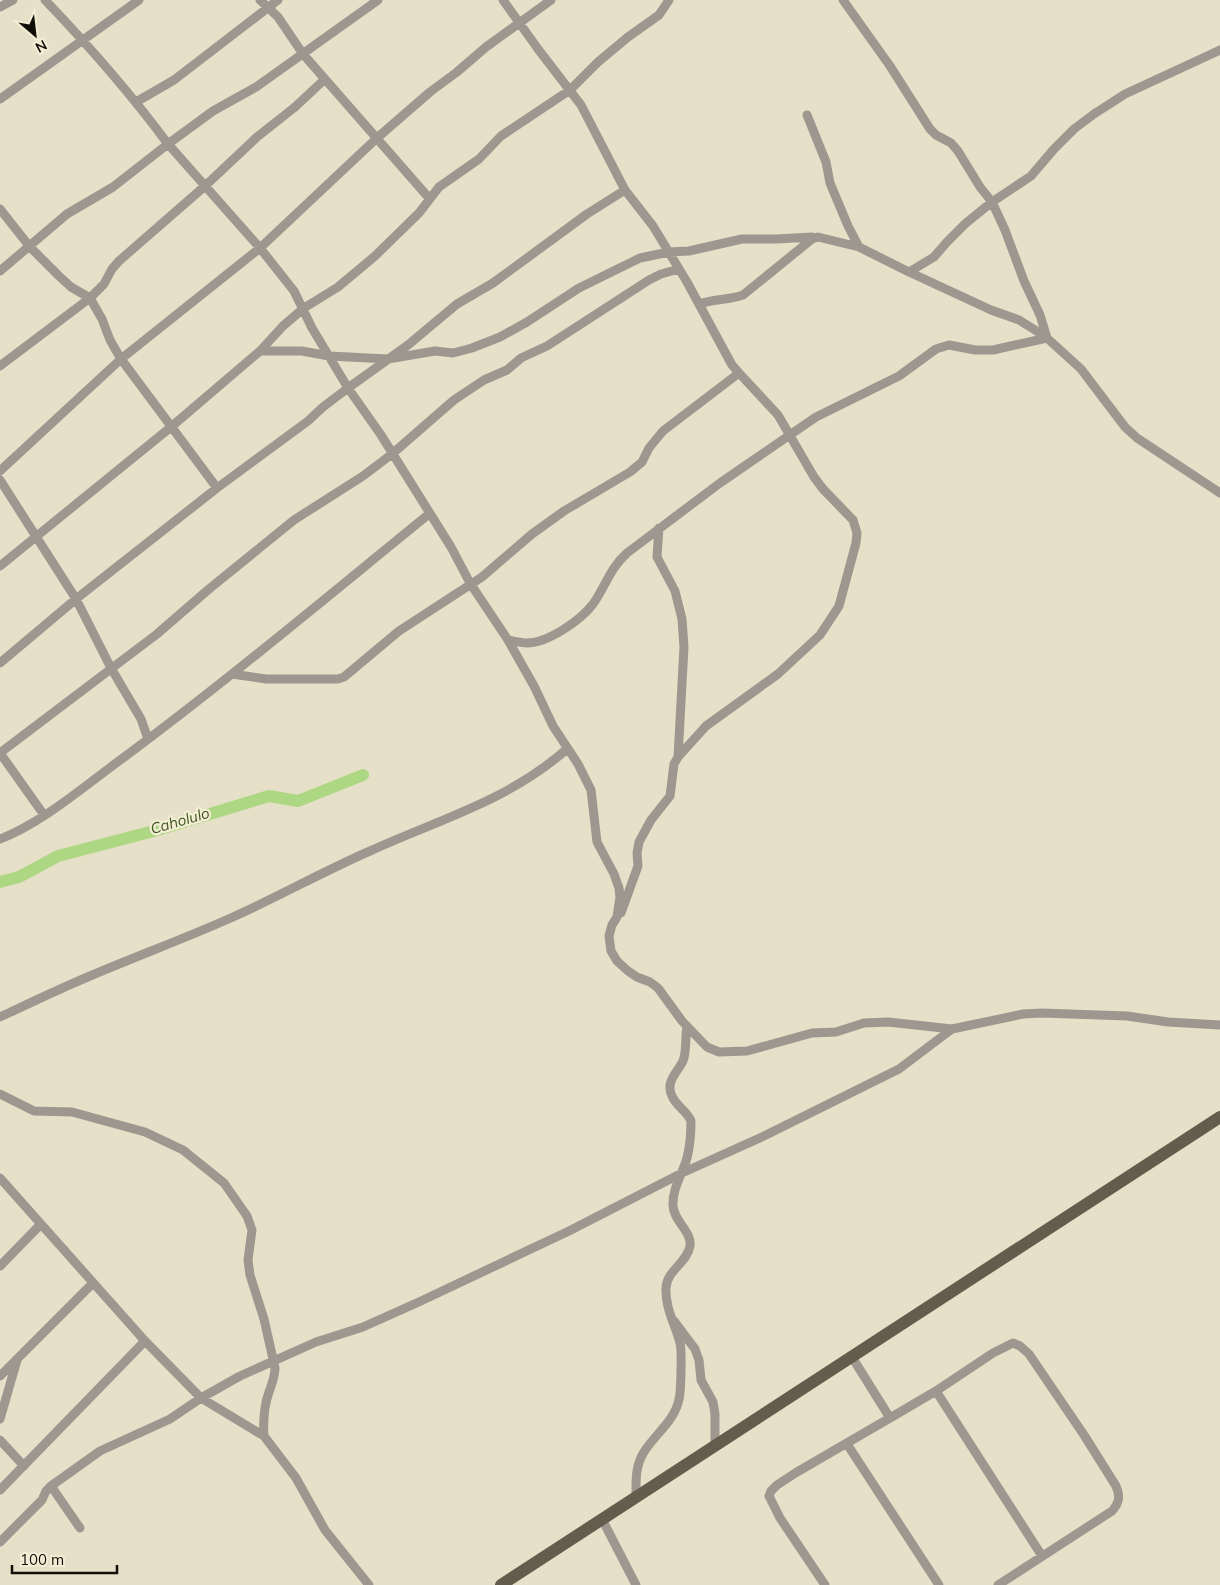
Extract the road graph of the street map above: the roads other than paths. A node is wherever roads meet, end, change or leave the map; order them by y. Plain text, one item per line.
1 (13, 0) edge
2 (45, 0) edge
3 (139, 0) edge
4 (260, 0) edge
5 (278, 0) edge
6 (378, 0) edge
7 (503, 0) edge
8 (550, 0) edge
9 (669, 0) edge
10 (843, 0) edge
11 (0, 7) edge
12 (268, 8) junction
13 (520, 23) junction
14 (84, 40) junction
15 (1220, 50) edge
16 (303, 54) junction
17 (325, 79) junction
18 (570, 90) junction
19 (0, 99) edge
20 (136, 102) junction
21 (807, 115) dead end
22 (377, 138) junction
23 (168, 144) junction
24 (205, 186) junction
25 (625, 190) junction
26 (429, 198) junction
27 (992, 202) junction
28 (0, 209) edge
29 (818, 237) junction
30 (30, 247) junction
31 (859, 247) junction
32 (260, 248) junction
33 (669, 252) junction
34 (679, 269) junction
35 (0, 271) edge
36 (909, 272) junction
37 (90, 298) junction
38 (699, 304) junction
39 (304, 308) junction
40 (1047, 338) junction
41 (260, 350) junction
42 (329, 356) junction
43 (388, 359) junction
44 (121, 360) junction
45 (0, 366) edge
46 (739, 373) junction
47 (348, 388) junction
48 (171, 427) junction
49 (790, 434) junction
50 (392, 454) junction
51 (0, 471) edge
52 (0, 480) edge
53 (217, 488) junction
54 (1220, 493) edge
55 (429, 514) junction
56 (659, 528) junction
57 (37, 537) junction
58 (0, 566) edge
59 (470, 583) junction
60 (76, 600) junction
61 (508, 640) junction
62 (0, 662) edge
63 (111, 668) junction
64 (232, 674) junction
65 (148, 739) junction
66 (567, 749) junction
67 (0, 753) edge
68 (678, 757) junction
69 (44, 815) junction
70 (0, 839) edge
71 (617, 917) junction
72 (0, 1017) edge
73 (1220, 1025) edge
74 (687, 1026) junction
75 (952, 1030) junction
76 (0, 1094) edge
77 (1220, 1117) edge
78 (682, 1174) junction
79 (0, 1178) edge
80 (41, 1224) junction
81 (0, 1266) edge
82 (93, 1284) junction
83 (670, 1314) junction
84 (145, 1341) junction
85 (852, 1357) junction
86 (17, 1359) junction
87 (273, 1361) junction
88 (0, 1376) edge
89 (936, 1391) junction
90 (201, 1398) junction
91 (890, 1418) junction
92 (0, 1419) edge
93 (264, 1436) junction
94 (0, 1440) edge
95 (847, 1444) junction
96 (715, 1445) junction
97 (24, 1466) junction
98 (51, 1486) junction
99 (0, 1490) edge
100 (636, 1496) junction
101 (602, 1519) junction
102 (80, 1528) dead end
103 (0, 1542) edge
104 (1042, 1556) junction
105 (369, 1585) edge
106 (501, 1585) edge
107 (636, 1585) edge
108 (825, 1585) edge
109 (938, 1585) edge
110 (998, 1585) edge

1 - 11 street
2 - 14 street
3 - 14 street
4 - 12 street
5 - 12 street
6 - 16 street
7 - 13 street
8 - 13 street
9 - 18 street
10 - 27 street
12 - 16 street
12 - 20 street
13 - 18 street
13 - 22 street
14 - 19 street
14 - 20 street
15 - 27 street
16 - 17 street
16 - 23 street
17 - 22 street
17 - 24 street
18 - 25 street
18 - 26 street
20 - 23 street
21 - 31 street
22 - 26 street
22 - 32 street
23 - 24 street
23 - 30 street
24 - 32 street
24 - 37 street
25 - 33 street
25 - 43 street
26 - 39 street
27 - 36 street
27 - 40 street
28 - 30 street
29 - 31 street
29 - 33 street
29 - 38 street
30 - 35 street
30 - 37 street
31 - 36 street
32 - 39 street
32 - 44 street
33 - 34 street
33 - 43 street
34 - 38 street
34 - 50 street
36 - 40 street
37 - 44 street
37 - 45 street
38 - 46 street
39 - 41 street
39 - 42 street
40 - 49 street
40 - 54 street
41 - 42 street
41 - 48 street
42 - 43 street
42 - 47 street
43 - 47 street
44 - 48 street
44 - 51 street
46 - 49 street
46 - 59 street
47 - 50 street
47 - 53 street
48 - 53 street
48 - 57 street
49 - 56 street
49 - 68 street
50 - 55 street
50 - 63 street
52 - 57 street
53 - 60 street
55 - 59 street
55 - 64 street
56 - 61 street
56 - 68 street
57 - 58 street
57 - 60 street
59 - 61 street
59 - 64 street
60 - 62 street
60 - 63 street
61 - 66 street
63 - 65 street
63 - 67 street
64 - 65 street
65 - 69 street
66 - 71 street
66 - 72 street
67 - 69 street
68 - 71 street
69 - 70 street
71 - 74 street
73 - 75 street
74 - 75 street
74 - 78 street
75 - 78 street
76 - 87 street
77 - 85 main road
78 - 83 street
78 - 87 street
79 - 80 street
80 - 81 street
80 - 82 street
82 - 84 street
82 - 86 street
83 - 96 street
83 - 100 street
84 - 90 street
84 - 97 street
85 - 91 street
85 - 96 main road
86 - 88 street
86 - 92 street
87 - 90 street
87 - 93 street
89 - 91 street
89 - 104 street
89 - 104 street
90 - 93 street
90 - 98 street
91 - 95 street
93 - 105 street
94 - 97 street
95 - 108 street
95 - 109 street
96 - 100 main road
97 - 99 street
98 - 102 street
98 - 103 street
100 - 101 main road
101 - 106 main road
101 - 107 street
104 - 110 street

